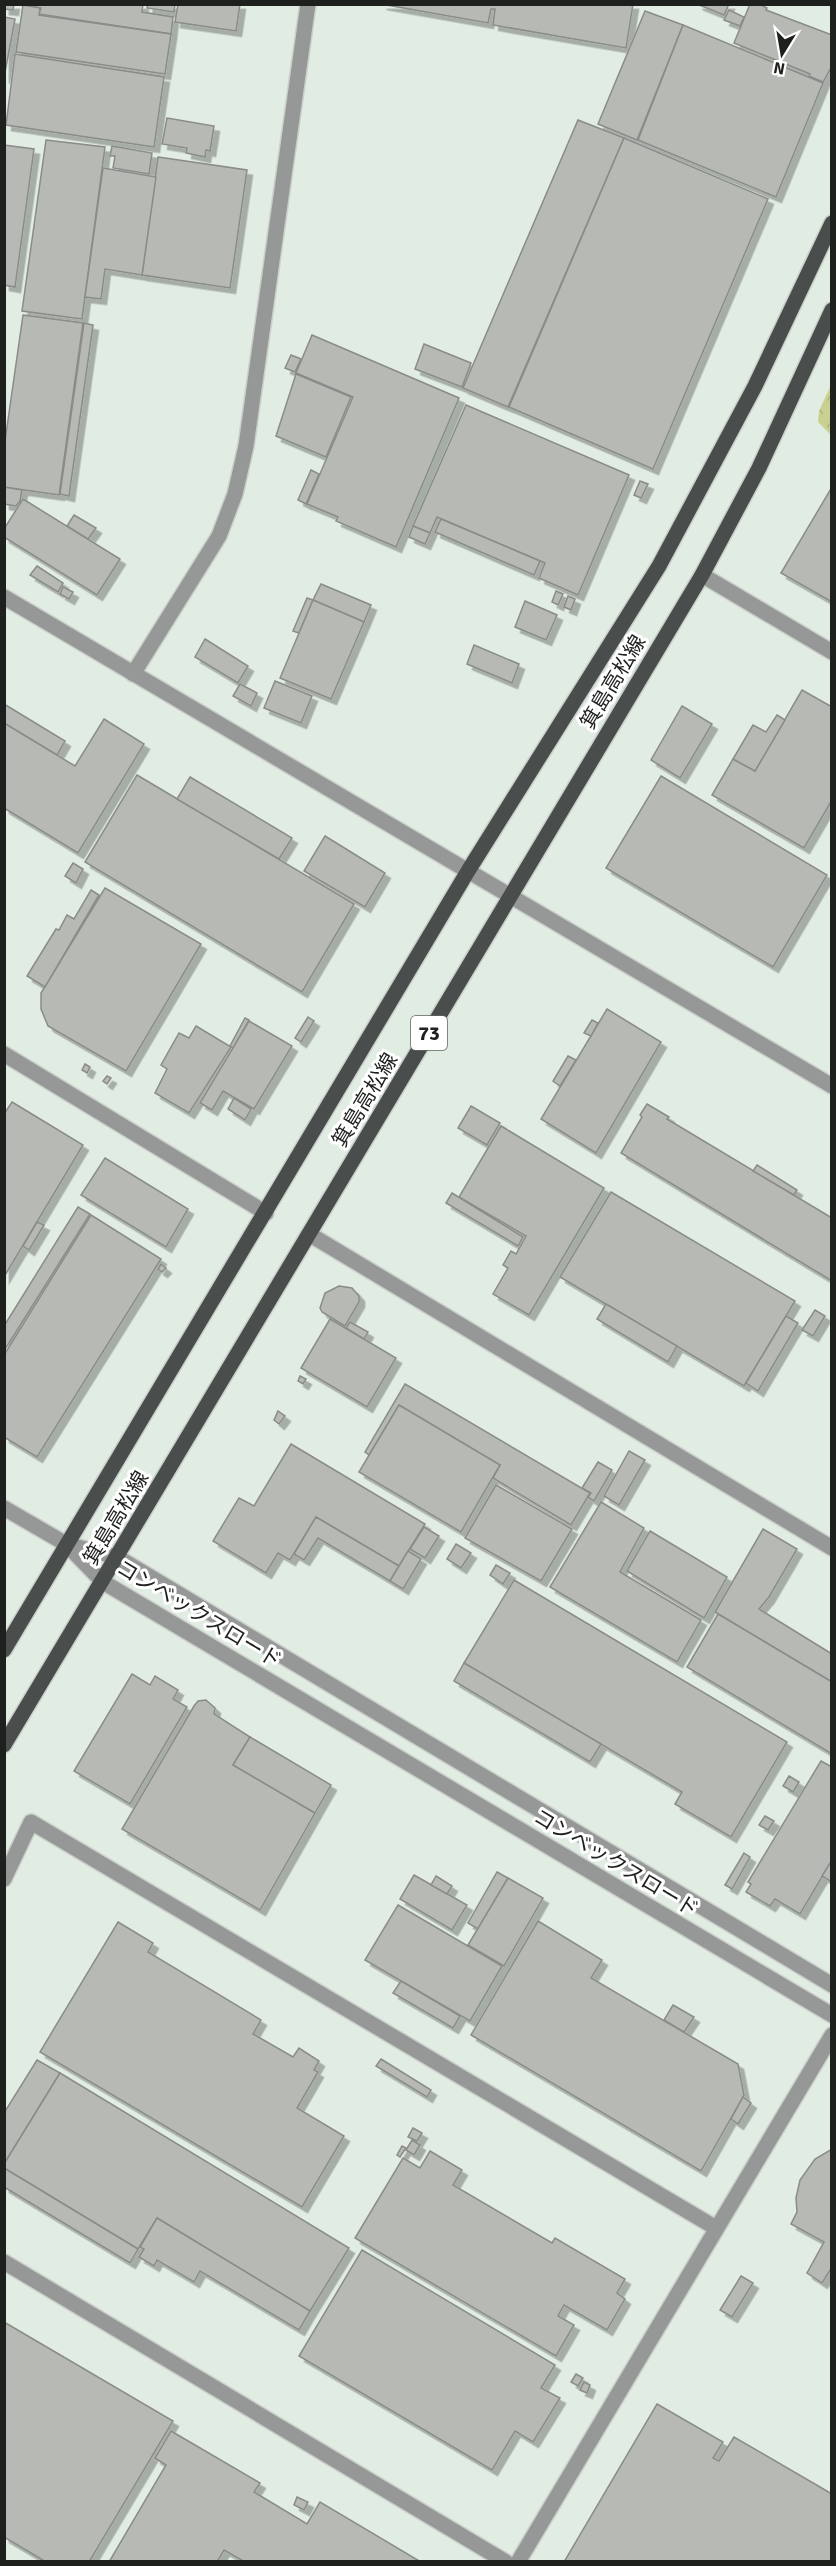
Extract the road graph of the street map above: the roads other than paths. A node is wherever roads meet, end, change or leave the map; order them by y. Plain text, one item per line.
1 (308, 4) edge
2 (831, 223) edge
3 (831, 310) edge
4 (702, 575) junction
5 (4, 597) edge
6 (831, 652) edge
7 (133, 674) junction
8 (468, 871) junction
9 (510, 896) junction
10 (4, 1054) edge
11 (831, 1086) edge
12 (266, 1213) junction
13 (309, 1234) junction
14 (4, 1508) edge
15 (66, 1544) junction
16 (831, 1548) edge
17 (117, 1557) junction
18 (103, 1582) junction
19 (4, 1650) edge
20 (4, 1745) edge
21 (4, 1879) edge
22 (831, 1985) edge
23 (831, 2015) edge
24 (831, 2035) edge
25 (716, 2228) junction
26 (4, 2262) edge
27 (506, 2562) edge
28 (518, 2562) edge

1 - 7 street
2 - 8 main road, 箕島高松線 / 73
3 - 4 main road, 箕島高松線 / 73
4 - 6 street
4 - 9 main road, 箕島高松線 / 73
5 - 7 street
7 - 8 street
8 - 9 street
8 - 12 main road, 箕島高松線 / 73
9 - 11 street
9 - 13 main road, 箕島高松線 / 73
10 - 12 street
12 - 15 main road, 箕島高松線 / 73
13 - 16 street
13 - 17 main road, 箕島高松線 / 73
14 - 15 street
15 - 17 street, コンベックスロード
15 - 18 street, コンベックスロード
15 - 19 main road, 箕島高松線 / 73
17 - 18 main road, 箕島高松線 / 73
17 - 22 street, コンベックスロード
18 - 20 main road, 箕島高松線 / 73
18 - 23 street, コンベックスロード
21 - 25 street
24 - 25 street
25 - 28 street
26 - 27 street

